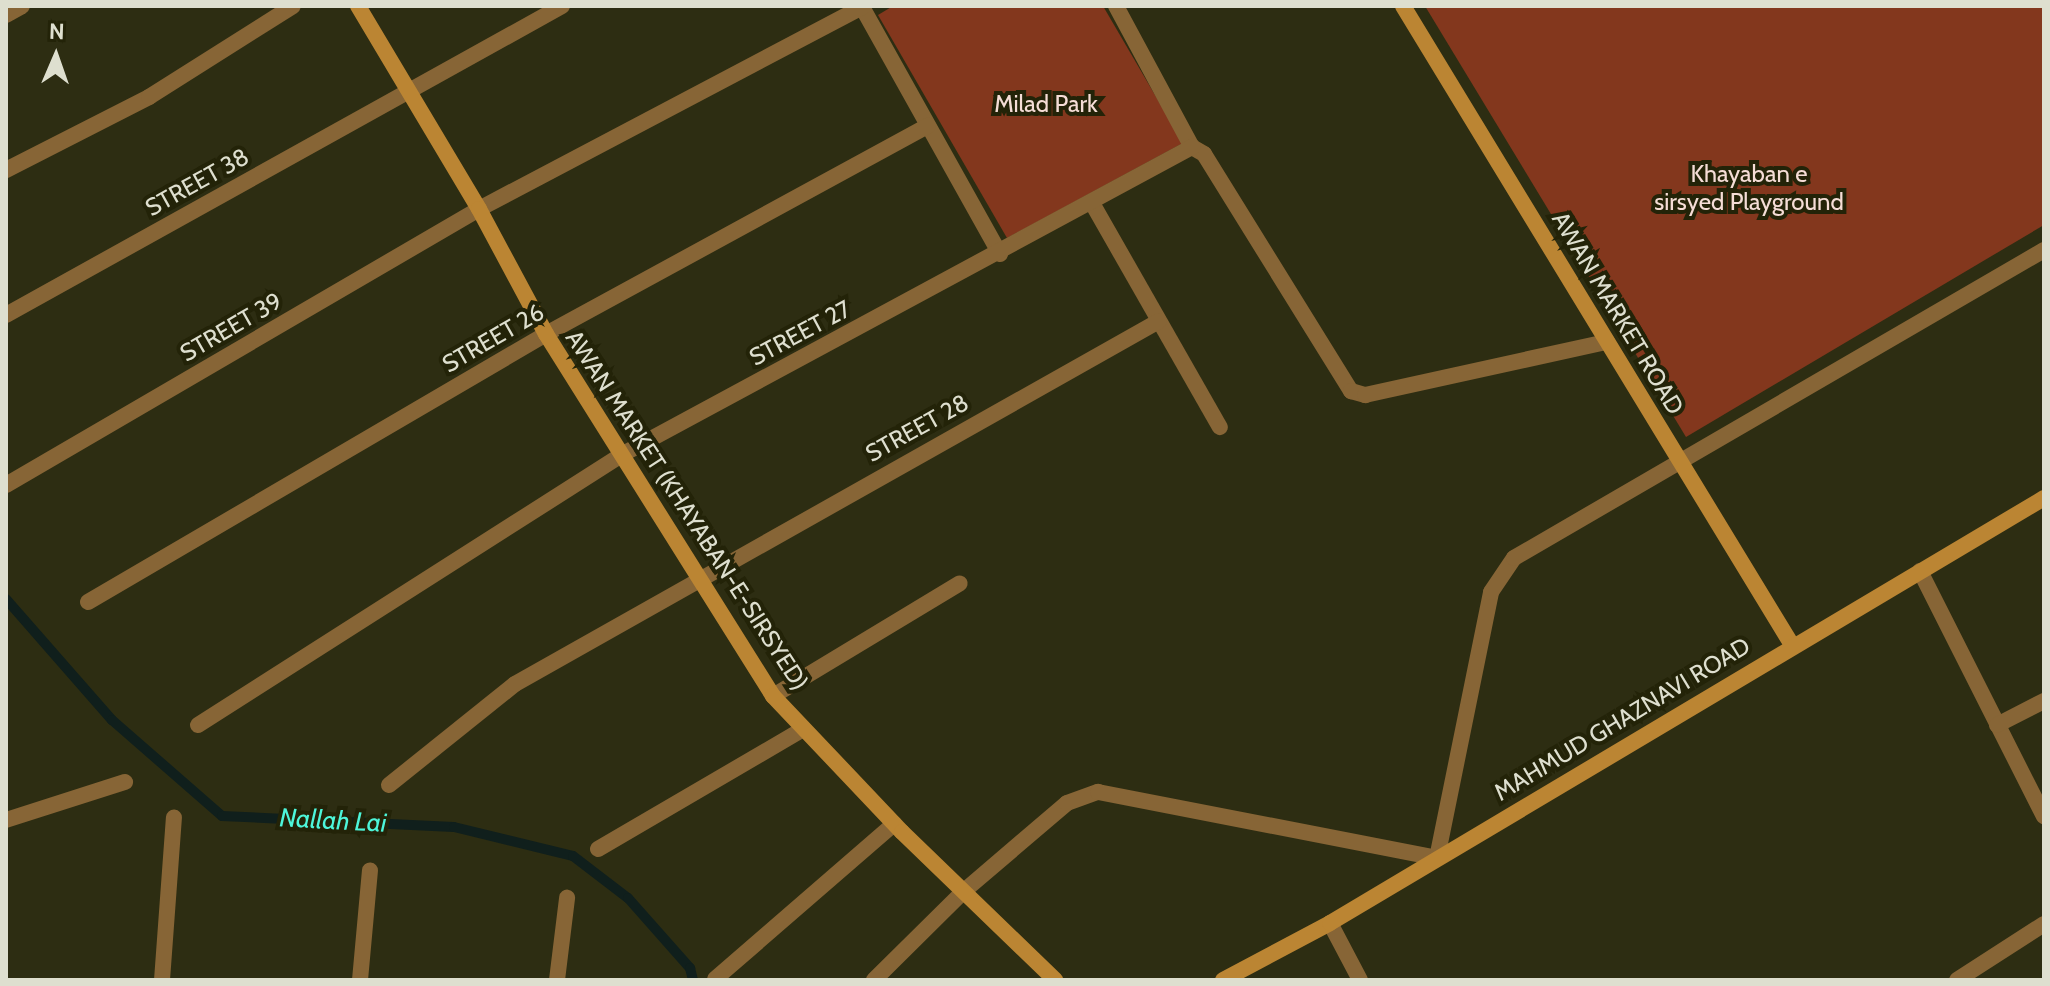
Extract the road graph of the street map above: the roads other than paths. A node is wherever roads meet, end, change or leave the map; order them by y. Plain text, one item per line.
1 (22, 6) edge
2 (293, 6) edge
3 (358, 6) edge
4 (562, 6) edge
5 (1116, 6) edge
6 (1403, 6) edge
7 (863, 7) edge
8 (6, 15) edge
9 (410, 91) junction
10 (928, 126) junction
11 (1192, 147) junction
12 (6, 170) edge
13 (1092, 203) junction
14 (479, 209) junction
15 (2044, 250) edge
16 (1000, 254) junction
17 (6, 315) edge
18 (1159, 321) junction
19 (546, 334) junction
20 (1607, 342) junction
21 (1220, 427) dead end
22 (623, 454) junction
23 (1681, 464) junction
24 (6, 485) edge
25 (2044, 498) edge
26 (1920, 571) junction
27 (699, 578) junction
28 (960, 583) dead end
29 (88, 602) dead end
30 (1792, 645) junction
31 (773, 696) junction
32 (2044, 701) edge
33 (198, 725) dead end
34 (1997, 725) junction
35 (803, 729) junction
36 (125, 782) dead end
37 (389, 785) dead end
38 (174, 817) dead end
39 (2044, 817) edge
40 (6, 820) edge
41 (894, 824) junction
42 (598, 849) dead end
43 (1437, 858) junction
44 (370, 870) dead end
45 (964, 891) junction
46 (567, 898) dead end
47 (1330, 923) junction
48 (2044, 924) edge
49 (715, 979) edge
50 (162, 980) edge
51 (360, 980) edge
52 (557, 980) edge
53 (874, 980) edge
54 (1055, 980) edge
55 (1223, 980) edge
56 (1360, 980) edge
57 (1957, 980) edge

1 - 8 street
2 - 12 street
3 - 9 street, AWAN MARKET (KHAYABAN-E-SIRSYED)
4 - 9 street, STREET 38
5 - 11 street
6 - 20 street, AWAN MARKET ROAD
7 - 10 street
7 - 14 street, STREET 39
9 - 14 street, AWAN MARKET (KHAYABAN-E-SIRSYED)
9 - 17 street, STREET 38
10 - 16 street
10 - 19 street, STREET 26
11 - 13 street, STREET 27
11 - 20 street
13 - 16 street, STREET 27
13 - 18 street
14 - 19 street, AWAN MARKET (KHAYABAN-E-SIRSYED)
14 - 24 street, STREET 39
15 - 23 street
16 - 22 street, STREET 27
18 - 21 street
18 - 27 street, STREET 28
19 - 22 street, AWAN MARKET (KHAYABAN-E-SIRSYED)
19 - 29 street, STREET 26
20 - 23 street, AWAN MARKET ROAD
22 - 27 street, AWAN MARKET (KHAYABAN-E-SIRSYED)
22 - 33 street, STREET 27
23 - 30 street, AWAN MARKET ROAD
23 - 43 street
25 - 26 street, MAHMUD GHAZNAVI ROAD
26 - 30 street, MAHMUD GHAZNAVI ROAD
26 - 34 street
27 - 31 street, AWAN MARKET (KHAYABAN-E-SIRSYED)
27 - 37 street, STREET 28
28 - 31 street
30 - 43 street, MAHMUD GHAZNAVI ROAD
31 - 35 street, AWAN MARKET (KHAYABAN-E-SIRSYED)
32 - 34 street
34 - 39 street
35 - 41 street, AWAN MARKET (KHAYABAN-E-SIRSYED)
35 - 42 street
36 - 40 street
38 - 50 street
41 - 45 street, AWAN MARKET (KHAYABAN-E-SIRSYED)
41 - 49 street
43 - 45 street
43 - 47 street, MAHMUD GHAZNAVI ROAD
44 - 51 street
45 - 53 street
45 - 54 street, AWAN MARKET (KHAYABAN-E-SIRSYED)
46 - 52 street
47 - 55 street, MAHMUD GHAZNAVI ROAD
47 - 56 street
48 - 57 street

